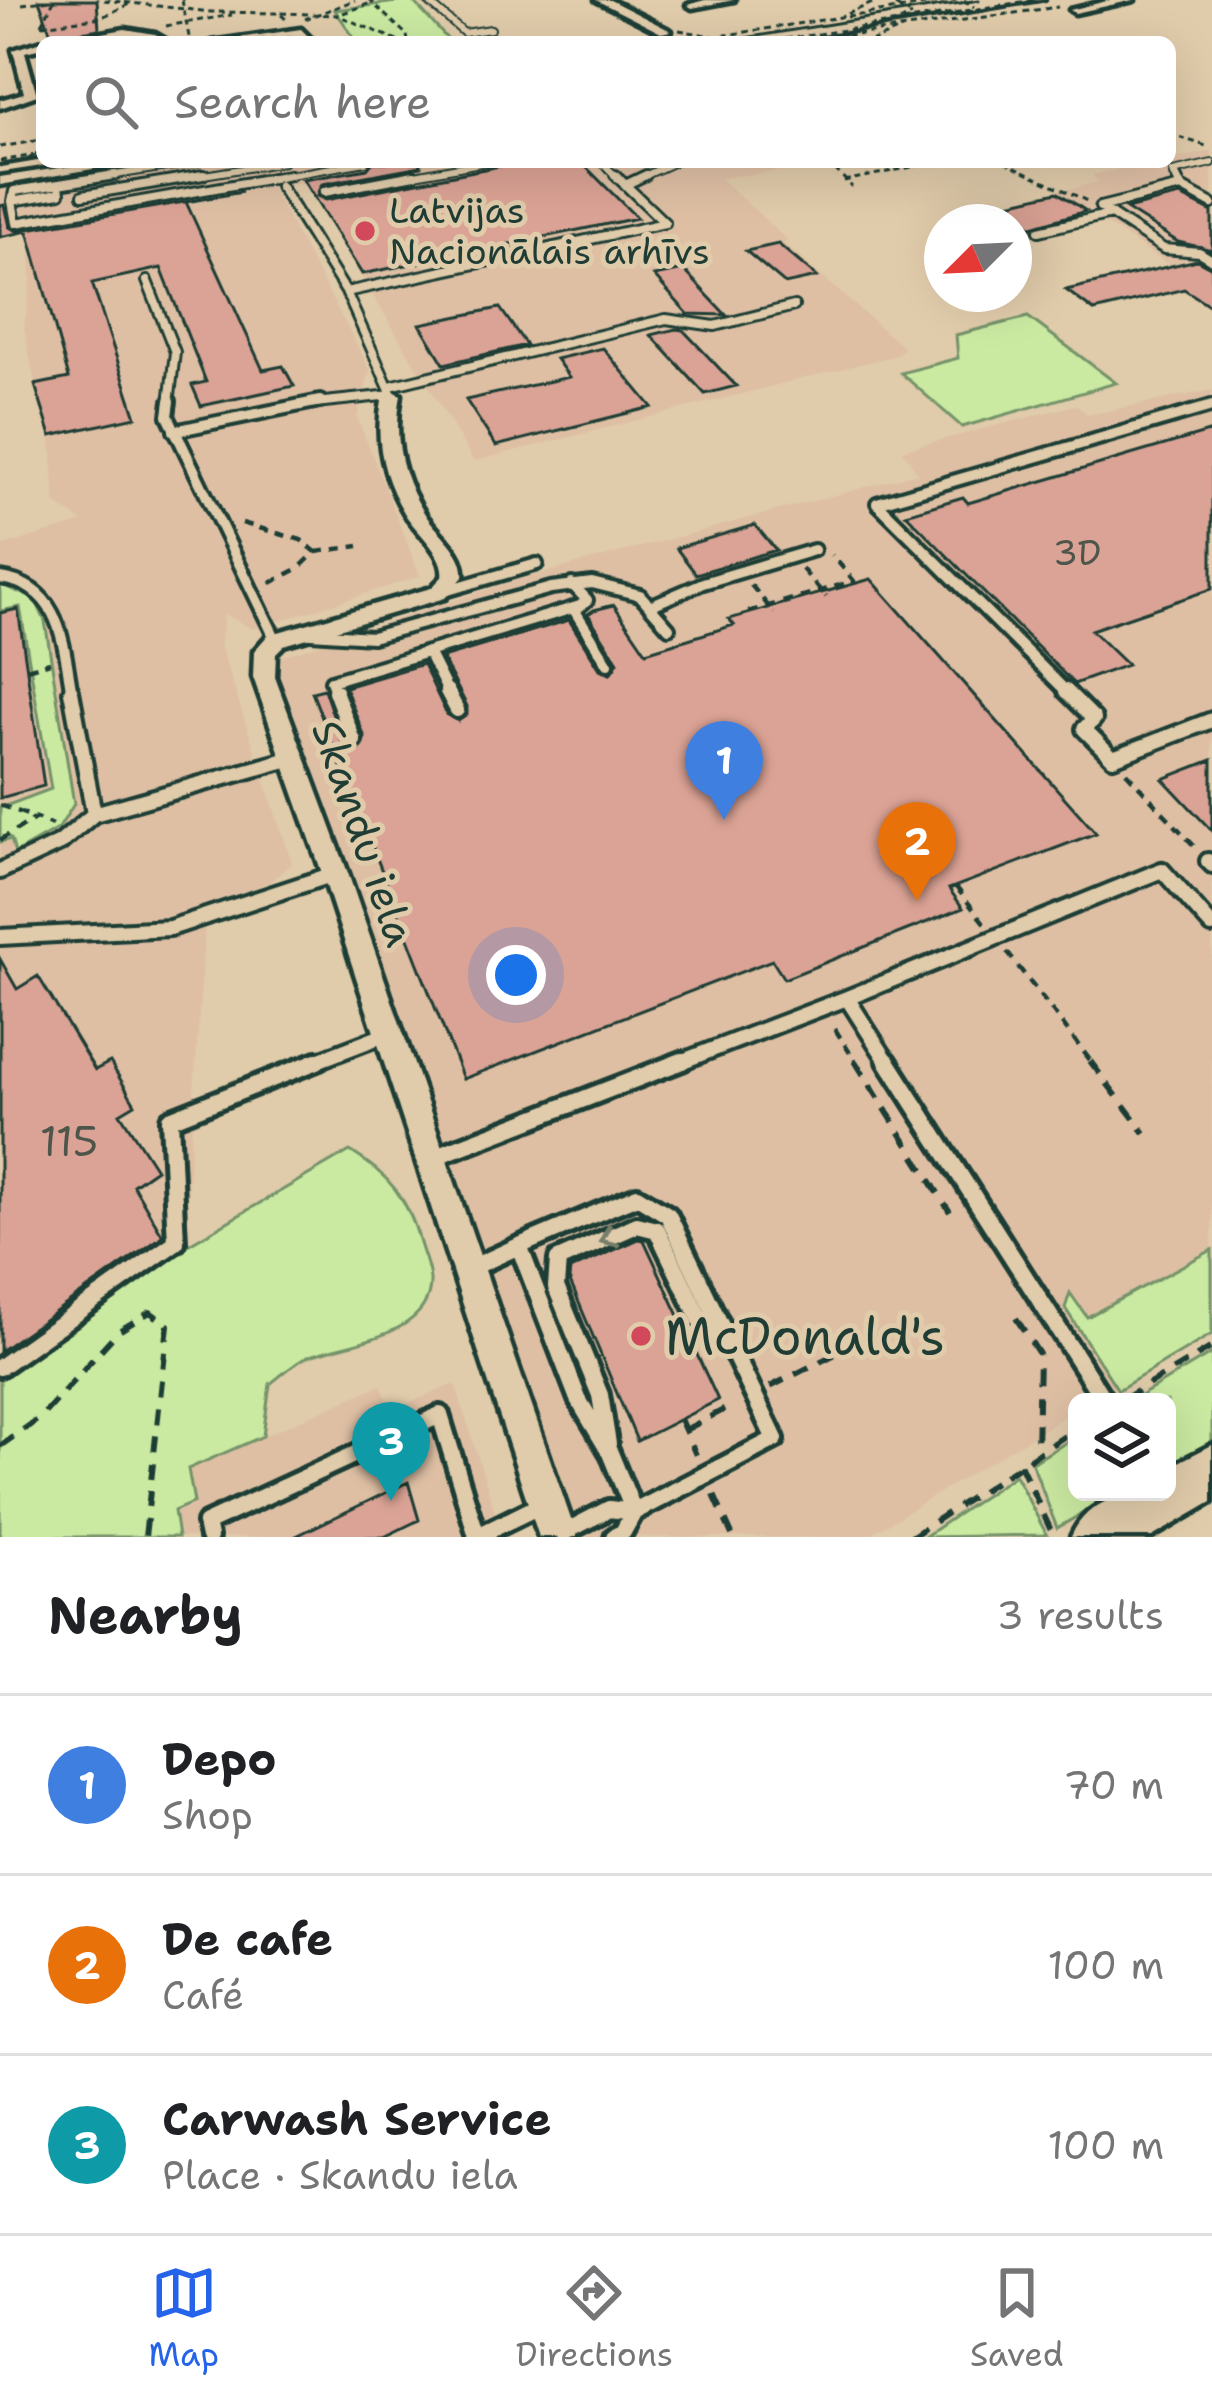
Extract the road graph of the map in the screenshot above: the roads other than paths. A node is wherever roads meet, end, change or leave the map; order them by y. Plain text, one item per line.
1 (426, 0) edge
2 (602, 0) edge
3 (635, 0) edge
4 (729, 0) edge
5 (1129, 0) edge
6 (0, 4) edge
7 (22, 4) road end
8 (692, 5) dead end
9 (1076, 10) road end
10 (491, 29) dead end
11 (464, 33) junction
12 (101, 36) edge
13 (154, 36) edge
14 (468, 36) edge
15 (36, 46) edge
16 (36, 86) edge
17 (0, 104) edge
18 (1212, 164) edge
19 (88, 168) edge
20 (161, 168) edge
21 (227, 168) edge
22 (245, 168) edge
23 (337, 168) edge
24 (454, 168) edge
25 (608, 168) edge
26 (662, 168) edge
27 (0, 182) edge
28 (254, 185) junction
29 (625, 185) junction
30 (280, 186) dead end
31 (1181, 187) junction
32 (324, 192) dead end
33 (83, 195) dead end
34 (1212, 204) edge
35 (1111, 214) junction
36 (1039, 231) dead end
37 (1212, 260) edge
38 (147, 281) dead end
39 (346, 292) junction
40 (794, 306) dead end
41 (391, 391) junction
42 (1212, 406) edge
43 (174, 431) junction
44 (814, 550) road end
45 (537, 564) dead end
46 (0, 578) edge
47 (572, 584) junction
48 (445, 604) junction
49 (652, 605) junction
50 (572, 608) junction
51 (669, 628) dead end
52 (287, 637) junction
53 (428, 652) junction
54 (608, 664) dead end
55 (457, 710) dead end
56 (1212, 720) edge
57 (354, 741) dead end
58 (293, 758) junction
59 (94, 814) junction
60 (0, 871) edge
61 (335, 874) junction
62 (1212, 926) edge
63 (0, 937) edge
64 (847, 998) junction
65 (388, 1033) junction
66 (430, 1159) junction
67 (519, 1246) junction
68 (467, 1270) junction
69 (735, 1352) junction
70 (0, 1367) edge
71 (1099, 1393) edge
72 (610, 1453) junction
73 (1180, 1487) edge
74 (546, 1503) junction
75 (634, 1512) junction
76 (208, 1537) edge
77 (476, 1537) edge
78 (558, 1537) edge
79 (614, 1537) edge
80 (1099, 1537) edge

1 - 11 lane
2 - 3 street
4 - 8 street
5 - 9 street
6 - 7 street
10 - 11 lane
11 - 14 lane
12 - 13 street
15 - 16 street
16 - 17 street
18 - 31 lane
19 - 27 street
20 - 28 lane
21 - 33 lane
22 - 28 lane
23 - 28 lane
24 - 32 lane
25 - 29 lane
26 - 29 lane
29 - 39 lane
30 - 39 lane
31 - 34 lane
31 - 35 lane
35 - 36 lane
35 - 37 lane
38 - 43 lane
39 - 41 lane
40 - 41 lane
41 - 43 lane
41 - 48 street
42 - 56 lane
43 - 52 lane
44 - 49 lane
45 - 48 lane
46 - 59 lane
47 - 48 lane
47 - 49 lane
47 - 50 lane
48 - 52 street
49 - 51 lane
50 - 53 lane
50 - 54 lane
52 - 58 street, Skandu iela
53 - 55 lane
53 - 57 lane
58 - 59 lane
58 - 61 street, Skandu iela
59 - 60 lane
61 - 63 lane
61 - 65 street, Skandu iela
62 - 64 lane
64 - 66 lane
64 - 71 lane
65 - 66 street, Skandu iela
65 - 70 lane
66 - 68 street, Skandu iela
67 - 68 lane
67 - 69 lane
67 - 72 lane
68 - 74 street, Skandu iela
69 -> 72 lane
69 - 75 lane
72 - 75 lane
73 - 80 main road
74 - 77 lane
74 - 78 street, Skandu iela
75 - 78 lane
75 - 79 lane
76 - 77 lane

